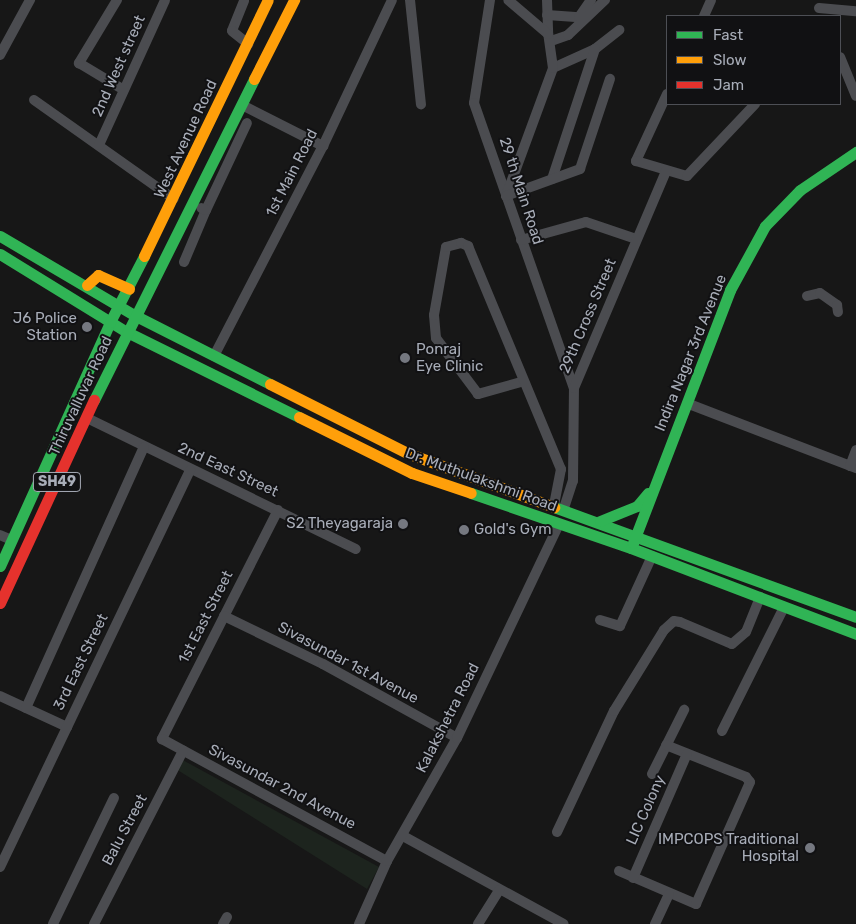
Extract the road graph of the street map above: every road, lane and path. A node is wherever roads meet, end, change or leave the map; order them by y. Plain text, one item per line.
1 (30, 0) edge
2 (117, 0) edge
3 (165, 0) edge
4 (268, 0) edge
5 (294, 0) edge
6 (392, 0) edge
7 (410, 0) edge
8 (490, 0) edge
9 (508, 0) edge
10 (547, 0) edge
11 (591, 0) edge
12 (605, 0) edge
13 (711, 0) edge
14 (244, 1) edge
15 (820, 8) edge
16 (856, 11) edge
17 (547, 15) junction
18 (704, 15) edge
19 (619, 30) dead end
20 (549, 37) junction
21 (248, 44) junction
22 (595, 49) junction
23 (0, 55) edge
24 (841, 59) edge
25 (552, 68) junction
26 (610, 79) dead end
27 (124, 90) junction
28 (666, 96) edge
29 (856, 96) edge
30 (34, 100) dead end
31 (422, 104) dead end
32 (753, 105) edge
33 (244, 106) junction
34 (247, 123) dead end
35 (99, 145) junction
36 (323, 146) junction
37 (856, 152) edge
38 (666, 171) junction
39 (552, 179) junction
40 (506, 196) junction
41 (174, 199) junction
42 (193, 205) junction
43 (206, 210) junction
44 (0, 236) edge
45 (636, 239) junction
46 (521, 240) junction
47 (0, 254) edge
48 (184, 262) dead end
49 (87, 285) junction
50 (129, 289) junction
51 (807, 296) dead end
52 (119, 306) junction
53 (838, 312) dead end
54 (136, 316) junction
55 (110, 322) junction
56 (127, 332) junction
57 (214, 356) junction
58 (522, 382) junction
59 (574, 388) junction
60 (689, 404) junction
61 (87, 418) junction
62 (144, 447) junction
63 (856, 450) edge
64 (853, 467) edge
65 (190, 470) junction
66 (560, 486) junction
67 (652, 489) junction
68 (570, 491) junction
69 (559, 506) junction
70 (278, 510) junction
71 (600, 521) junction
72 (559, 524) junction
73 (635, 534) junction
74 (0, 535) edge
75 (12, 540) junction
76 (631, 548) junction
77 (356, 549) dead end
78 (652, 556) junction
79 (0, 566) edge
80 (760, 597) junction
81 (0, 603) edge
82 (784, 607) junction
83 (224, 616) junction
84 (856, 617) edge
85 (600, 620) dead end
86 (856, 634) edge
87 (0, 696) edge
88 (26, 708) junction
89 (684, 710) dead end
90 (67, 726) junction
91 (722, 731) dead end
92 (458, 738) junction
93 (162, 739) joint
94 (666, 745) junction
95 (183, 751) junction
96 (687, 754) junction
97 (652, 774) dead end
98 (114, 798) dead end
99 (557, 832) dead end
100 (403, 836) junction
101 (387, 861) junction
102 (0, 867) edge
103 (619, 871) dead end
104 (633, 878) junction
105 (499, 890) junction
106 (669, 894) junction
107 (53, 924) edge
108 (94, 924) edge
109 (359, 924) edge
110 (478, 924) edge
111 (564, 924) edge
112 (655, 924) edge

1 - 23 street
2 - 27 street
3 - 27 street, 2nd West street
4 - 21 main road, West Avenue Road
5 - 33 main road
6 - 36 street, 1st Main Road
7 - 31 street
8 - 40 street, 29 th Main Road
9 - 20 street
10 - 17 street
11 - 17 street
12 - 20 street
13 - 18 street
14 - 21 street
15 - 16 street
17 - 20 street
19 - 22 street
20 - 25 street
21 - 41 main road, West Avenue Road
22 - 25 street
22 - 39 street
24 - 29 street
25 - 40 street
26 - 39 street
27 - 35 street, 2nd West street
28 - 38 street
30 - 35 street
32 - 38 street
33 - 36 street
33 - 42 main road
34 - 43 street
35 - 41 street
36 - 57 street, 1st Main Road
37 - 60 main road, Indira Nagar 3rd Avenue
38 - 45 street, 29th Cross Street
39 - 40 street
40 - 46 street, 29 th Main Road
41 - 50 main road, West Avenue Road
42 - 43 street
42 - 54 main road, Thiruvalluvar Road / SH49
43 - 48 street
44 - 49 main road, Dr. Muthulakshmi Road
45 - 46 street
45 - 59 street, 29th Cross Street
46 - 59 street, 29 th Main Road
47 - 55 main road, Dr. Muthulakshmi Road
49 - 50 main road
49 - 52 main road, Dr. Muthulakshmi Road
50 - 52 main road, SH49
51 - 53 street
52 - 54 main road, Dr. Muthulakshmi Road
52 - 55 main road, SH49
54 - 56 main road, Thiruvalluvar Road / SH49
54 - 57 main road, Dr. Muthulakshmi Road
55 - 56 main road, Dr. Muthulakshmi Road
55 - 75 main road, SH49
56 - 61 main road, Thiruvalluvar Road / SH49
56 - 72 main road, Dr. Muthulakshmi Road
57 - 69 main road, Dr. Muthulakshmi Road
58 - 58 street
58 - 66 street
59 - 68 street, 29th Cross Street
60 - 64 street
60 - 67 main road, Indira Nagar 3rd Avenue
61 - 62 street, 2nd East Street
61 - 81 main road, Thiruvalluvar Road / SH49
62 - 65 street, 2nd East Street
62 - 88 street
63 - 64 street
65 - 70 street, 2nd East Street
65 - 90 street, 3rd East Street
66 - 68 street
66 - 69 street
67 - 71 main road
67 - 73 main road, Indira Nagar 3rd Avenue
68 - 69 street, 29th Cross Street
69 - 71 main road, Dr. Muthulakshmi Road
70 - 77 street, 2nd East Street
70 - 83 street, 1st East Street
71 - 73 main road, Dr. Muthulakshmi Road
72 - 76 main road, Dr. Muthulakshmi Road
72 - 92 street, Kalakshetra Road
73 - 76 main road, Indira Nagar 3rd Avenue
73 - 84 main road, Dr. Muthulakshmi Road
74 - 75 street
75 - 79 main road, SH49
76 - 78 main road, Dr. Muthulakshmi Road
78 - 80 main road, Dr. Muthulakshmi Road
78 - 85 street
80 - 82 main road, Dr. Muthulakshmi Road
80 - 99 street
82 - 86 main road, Dr. Muthulakshmi Road
82 - 91 street
83 - 92 street, Sivasundar 1st Avenue
83 - 93 street, 1st East Street
87 - 88 street
88 - 90 street
89 - 94 street
90 - 102 street, 3rd East Street
92 - 100 street, Kalakshetra Road
93 - 95 street, Sivasundar 2nd Avenue
94 - 96 street
94 - 97 street
95 - 101 street, Sivasundar 2nd Avenue
95 - 108 street, Balu Street
96 - 104 street, LIC Colony
96 - 106 street
98 - 107 street, Balu Street
100 - 101 street, Kalakshetra Road
100 - 105 street
101 - 109 street, Kalakshetra Road
103 - 104 street
104 - 106 street
105 - 110 street
105 - 111 street
106 - 112 street

